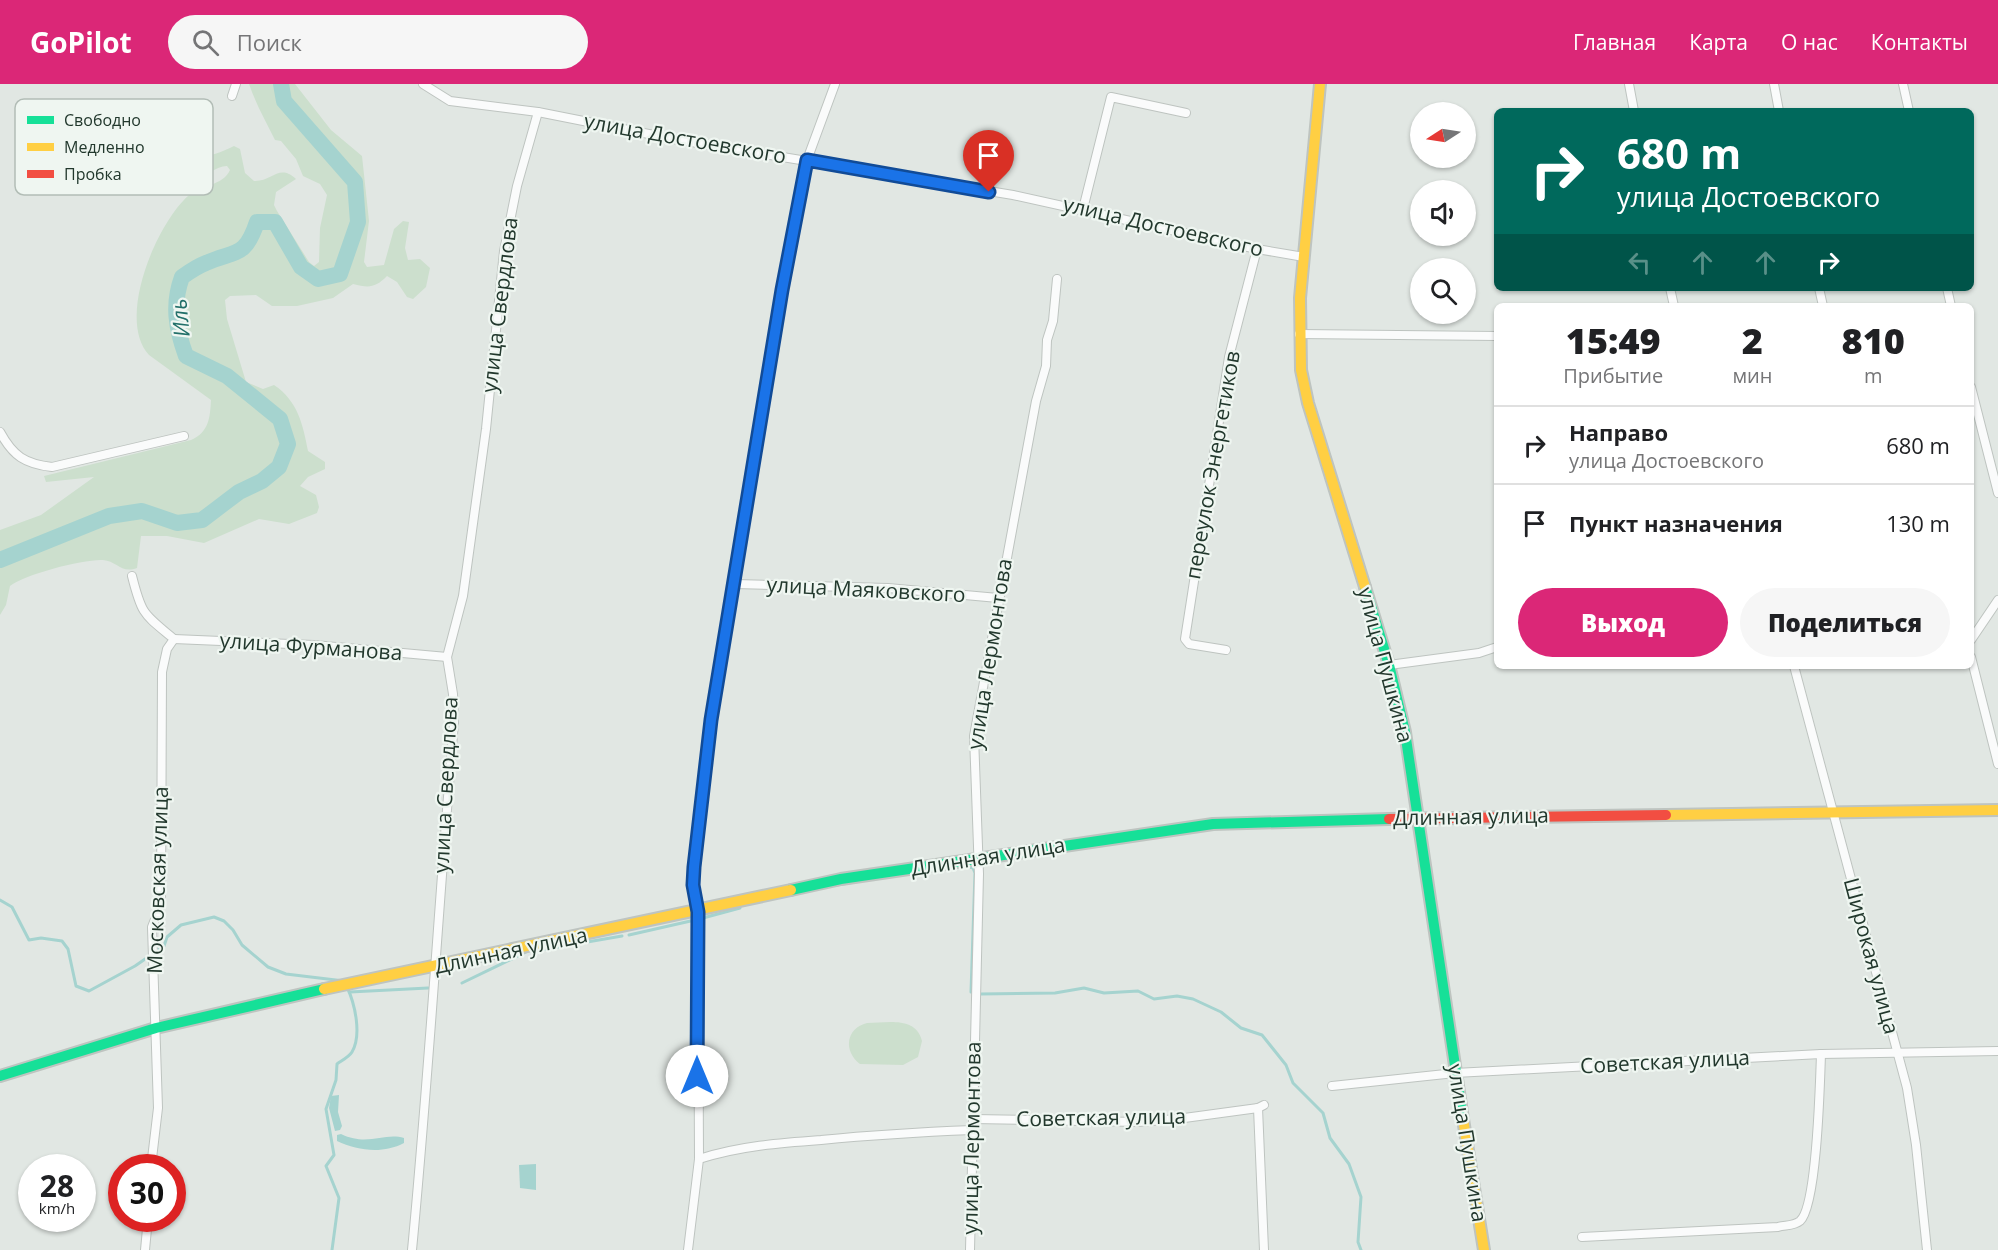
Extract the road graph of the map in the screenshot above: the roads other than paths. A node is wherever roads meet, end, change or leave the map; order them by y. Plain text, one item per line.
1 (236, 84) edge
2 (423, 84) edge
3 (835, 84) edge
4 (1320, 84) edge
5 (1629, 84) edge
6 (1774, 84) edge
7 (1903, 84) edge
8 (232, 96) dead end
9 (1633, 108) edge
10 (1778, 108) edge
11 (1908, 108) edge
12 (538, 112) junction
13 (1186, 113) dead end
14 (807, 160) junction
15 (1083, 209) junction
16 (1257, 249) junction
17 (1304, 257) junction
18 (1058, 279) dead end
19 (1299, 334) junction
20 (1494, 336) edge
21 (1974, 399) edge
22 (0, 432) edge
23 (184, 436) dead end
24 (1998, 493) edge
25 (132, 576) dead end
26 (735, 584) junction
27 (998, 598) junction
28 (1998, 600) edge
29 (1974, 636) edge
30 (174, 639) junction
31 (1494, 648) edge
32 (1226, 650) dead end
33 (447, 657) junction
34 (1389, 665) junction
35 (1795, 669) edge
36 (1974, 669) edge
37 (1998, 764) edge
38 (1998, 810) edge
39 (1834, 814) junction
40 (1417, 818) junction
41 (979, 858) junction
42 (698, 912) junction
43 (434, 968) junction
44 (156, 1028) junction
45 (1998, 1051) edge
46 (1896, 1052) junction
47 (1821, 1054) junction
48 (1455, 1072) junction
49 (0, 1076) edge
50 (1332, 1086) dead end
51 (973, 1119) junction
52 (973, 1130) junction
53 (153, 1154) edge
54 (699, 1159) junction
55 (147, 1232) edge
56 (1582, 1237) dead end
57 (145, 1250) edge
58 (412, 1250) edge
59 (688, 1250) edge
60 (970, 1250) edge
61 (1264, 1250) edge
62 (1484, 1250) edge
63 (1927, 1250) edge

1 - 8 street
2 - 12 street, улица Достоевского
3 - 14 street
4 - 17 main road, улица Пушкина
5 - 9 street
6 - 10 street
7 - 11 street
12 - 14 street, улица Достоевского
12 - 33 street, улица Свердлова
13 - 15 street
14 - 15 street, улица Достоевского
14 - 26 street
15 - 16 street, улица Достоевского
16 - 17 street, улица Достоевского
16 - 32 street, переулок Энергетиков
17 - 19 main road, улица Пушкина
18 - 27 street, улица Лермонтова
19 - 20 street
19 - 34 main road, улица Пушкина
21 - 24 street
22 - 23 street
25 - 30 street
26 - 27 street, улица Маяковского
26 - 42 street
27 - 41 street, улица Лермонтова
28 - 29 street
30 - 33 street, улица Фурманова
30 - 44 street, Московская улица
31 - 34 street
33 - 43 street, улица Свердлова
34 - 40 main road, улица Пушкина
35 - 39 street, Широкая улица
36 - 37 street
38 - 39 main road, Длинная улица
39 - 40 main road, Длинная улица
39 - 46 street, Широкая улица
40 - 41 main road, Длинная улица
40 - 48 main road, улица Пушкина
41 - 42 main road, Длинная улица
41 - 51 street, улица Лермонтова
42 - 43 main road, Длинная улица
42 - 54 street
43 - 44 main road, Длинная улица
43 - 58 street, улица Свердлова
44 - 49 main road, Длинная улица
44 - 53 street, Московская улица
45 - 46 street, Советская улица
46 - 47 street, Советская улица
46 - 63 street, Широкая улица
47 - 48 street, Советская улица
47 - 56 street
48 - 50 street, Советская улица
48 - 62 main road, улица Пушкина
51 - 52 street, улица Лермонтова
51 - 61 street, Советская улица
52 - 54 street
52 - 60 street, улица Лермонтова
54 - 59 street
55 - 57 street

